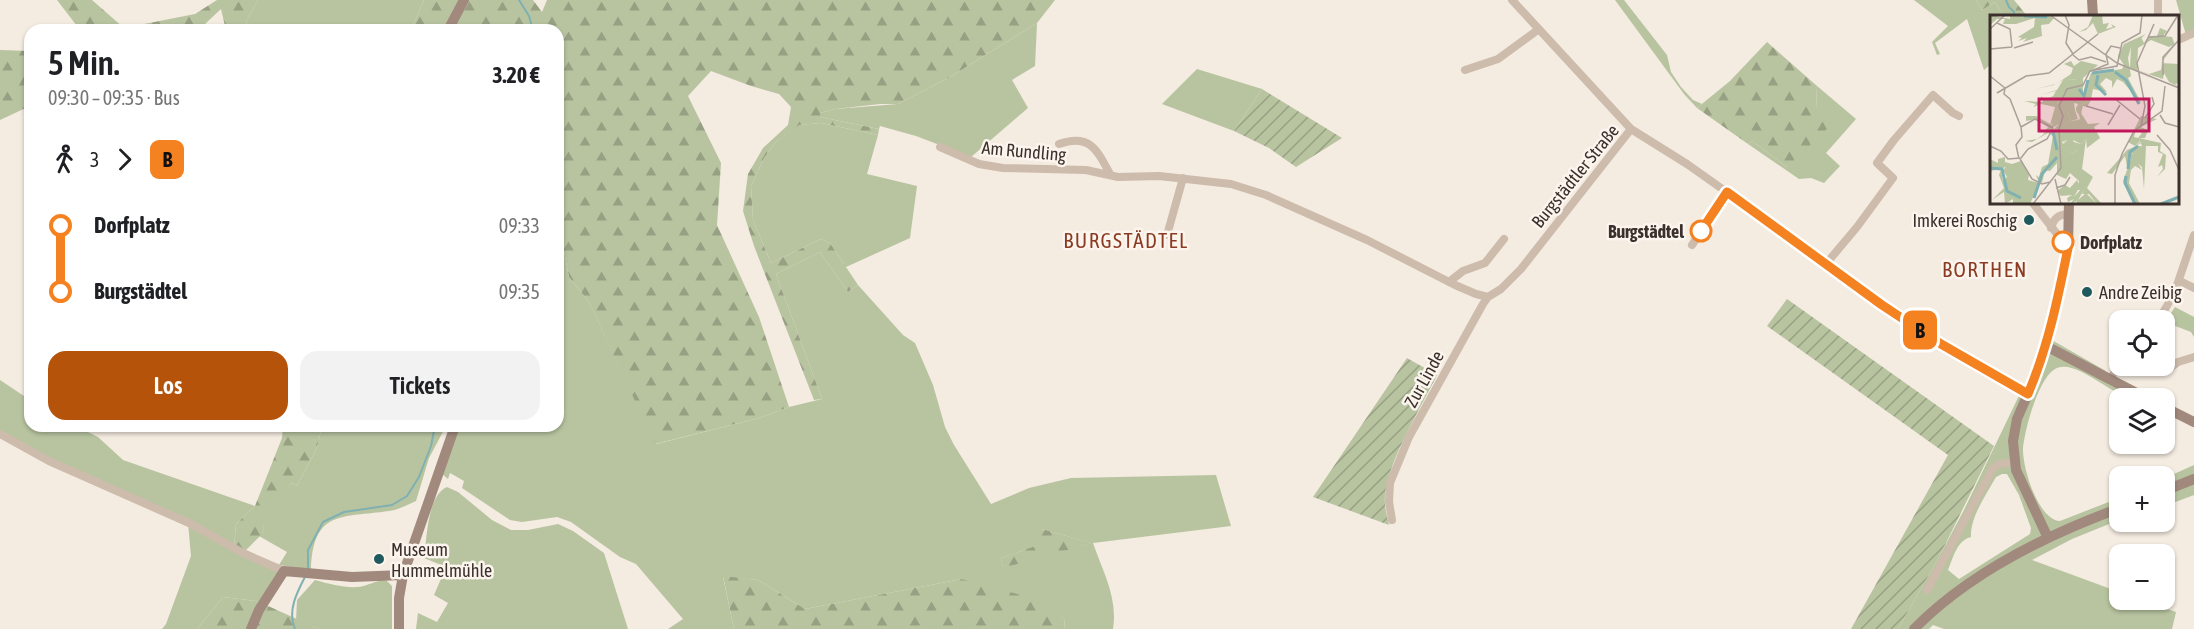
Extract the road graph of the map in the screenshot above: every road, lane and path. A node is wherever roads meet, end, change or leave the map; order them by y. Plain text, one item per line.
1 (464, 0) edge
2 (1512, 0) edge
3 (2092, 0) edge
4 (2093, 15) edge
5 (451, 24) edge
6 (1539, 29) junction
7 (2194, 33) edge
8 (2179, 40) edge
9 (1465, 70) dead end
10 (1959, 116) dead end
11 (1631, 129) junction
12 (1059, 144) dead end
13 (940, 147) dead end
14 (1110, 174) junction
15 (1183, 178) junction
16 (1727, 192) junction
17 (2033, 204) edge
18 (2069, 208) edge
19 (2051, 228) junction
20 (1167, 235) dead end
21 (2194, 235) edge
22 (1504, 239) dead end
23 (1692, 245) dead end
24 (2068, 248) junction
25 (1825, 265) junction
26 (2180, 281) junction
27 (1449, 282) junction
28 (2194, 288) edge
29 (1488, 297) junction
30 (2166, 310) edge
31 (2046, 346) junction
32 (2194, 357) edge
33 (2175, 364) edge
34 (2112, 376) edge
35 (2110, 379) junction
36 (2127, 388) edge
37 (2028, 394) junction
38 (2175, 412) edge
39 (2194, 422) edge
40 (453, 432) edge
41 (0, 434) edge
42 (2014, 462) junction
43 (2194, 479) edge
44 (2175, 487) edge
45 (2109, 513) edge
46 (1392, 520) dead end
47 (2048, 538) junction
48 (284, 572) junction
49 (403, 575) junction
50 (1927, 590) dead end
51 (251, 629) edge
52 (399, 629) edge
53 (1914, 629) edge

1 - 5 street
2 - 6 street
3 - 4 street
6 - 9 street
6 - 11 street
7 - 8 street
10 - 25 street
11 - 16 street, Burgstädtler Straße
11 - 29 street, Burgstädtler Straße
12 - 14 street, Am Rundling
13 - 14 street, Am Rundling
14 - 15 street, Am Rundling
15 - 20 street
15 - 27 street
16 - 23 street
16 - 25 street, Burgstädtler Straße
17 - 19 street
18 - 19 street
18 - 24 street
19 - 24 street
21 - 26 street
22 - 27 street
24 - 31 street
25 - 37 street, Burgstädtler Straße
26 - 28 street
26 - 30 street
27 - 29 street
29 - 46 street, Zur Linde
31 - 35 street
31 - 37 street
32 - 33 street
34 - 35 street
35 - 36 street
37 - 42 street
38 - 39 street
40 - 49 street
41 - 48 street
42 - 47 street
42 - 50 street
43 - 44 street
45 - 47 street
47 - 53 street
48 - 49 street
48 - 51 street
49 - 52 street

